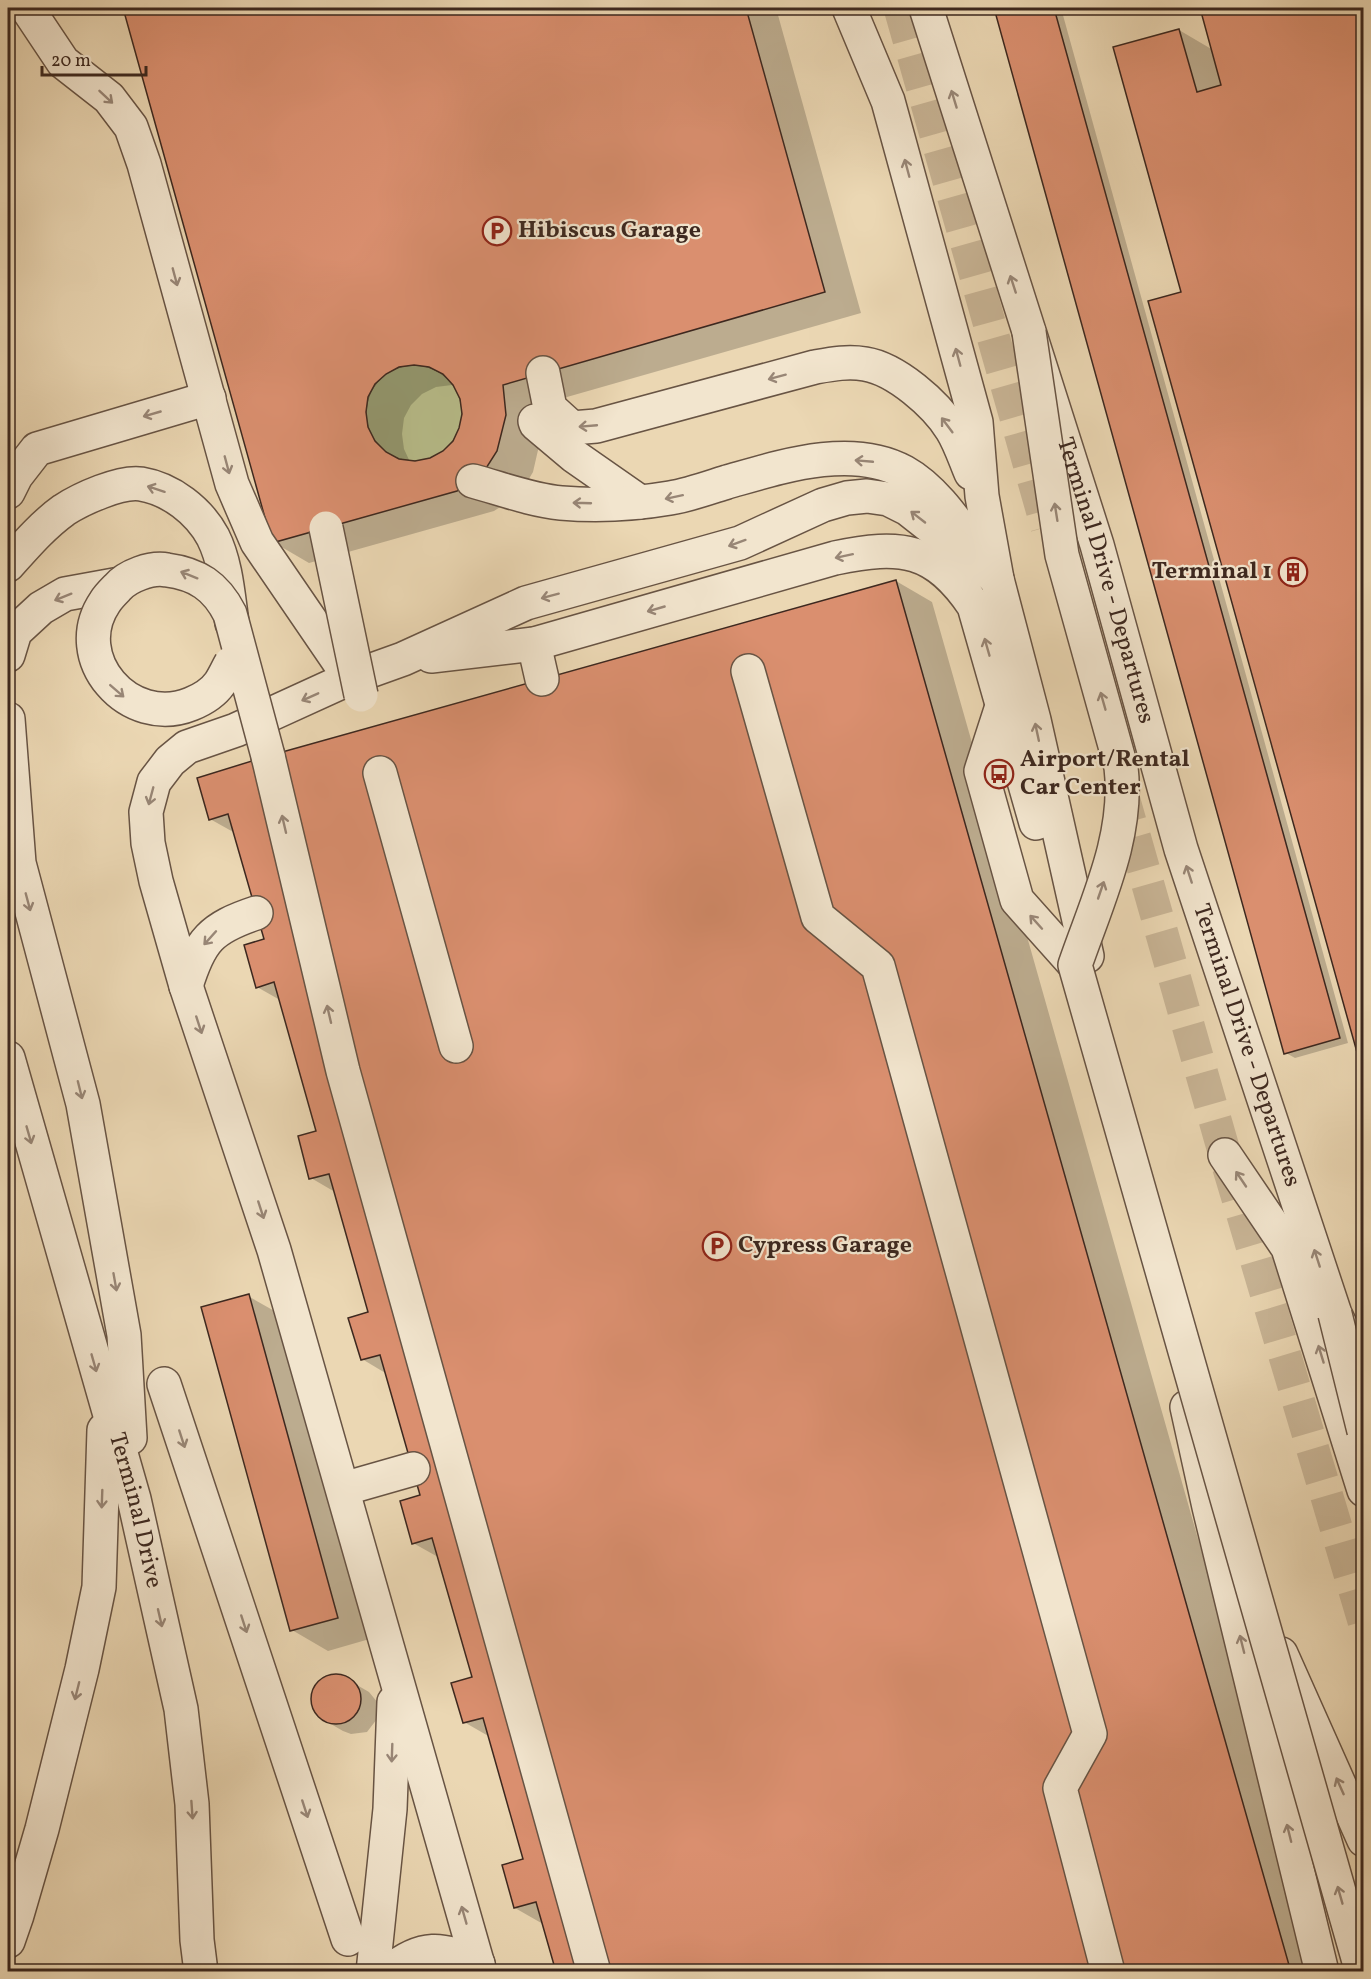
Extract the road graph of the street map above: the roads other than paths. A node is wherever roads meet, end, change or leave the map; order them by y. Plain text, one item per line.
1 (27, 8) edge
2 (849, 8) edge
3 (926, 8) edge
4 (1029, 332) junction
5 (208, 398) junction
6 (473, 481) dead end
7 (8, 492) edge
8 (982, 496) junction
9 (640, 502) junction
10 (326, 528) dead end
11 (8, 565) edge
12 (997, 579) junction
13 (120, 584) junction
14 (11, 644) edge
15 (534, 644) junction
16 (403, 659) junction
17 (748, 671) dead end
18 (543, 679) dead end
19 (356, 687) junction
20 (8, 719) edge
21 (380, 773) dead end
22 (256, 913) dead end
23 (1076, 965) junction
24 (186, 986) junction
25 (456, 1046) dead end
26 (8, 1058) edge
27 (1225, 1155) dead end
28 (1335, 1314) junction
29 (1364, 1374) edge
30 (164, 1384) dead end
31 (1334, 1396) junction
32 (105, 1398) junction
33 (1364, 1412) edge
34 (1364, 1431) edge
35 (413, 1469) dead end
36 (343, 1489) junction
37 (1364, 1490) edge
38 (134, 1499) junction
39 (1209, 1507) junction
40 (395, 1674) junction
41 (1364, 1840) edge
42 (348, 1939) dead end
43 (8, 1941) edge
44 (198, 1961) edge
45 (479, 1967) edge
46 (373, 1971) edge
47 (389, 1971) edge
48 (594, 1971) edge
49 (1108, 1971) edge
50 (1322, 1971) edge
51 (1362, 1971) edge

1 -> 5 street
8 -> 2 street
4 -> 3 street, Terminal Drive - Departures
23 -> 4 street, bridge
28 -> 4 street, Terminal Drive - Departures, bridge
5 -> 7 street
5 -> 19 street
9 -> 6 street
8 -> 9 street
8 - 12 street
12 -> 9 street
10 - 19 street, bridge
13 -> 11 street, bridge
12 -> 16 street
39 -> 12 street
13 -> 14 street
48 -> 13 street, bridge
15 - 16 street
15 - 18 street
23 -> 15 street
16 - 19 street
17 - 49 street
19 -> 24 street
20 -> 38 street
21 - 25 street
22 -> 24 street
51 -> 23 street, bridge
24 -> 36 street
26 -> 32 street, Terminal Drive
31 -> 27 street
28 - 29 street, bridge
28 - 34 street, Terminal Drive - Departures, bridge
30 -> 42 street
31 - 33 street
31 - 37 street
32 - 38 street, Terminal Drive
32 -> 43 street
35 - 36 street
36 - 40 street
38 -> 44 street, Terminal Drive
41 -> 39 street
50 -> 39 street
45 -> 40 street
40 -> 46 street
45 - 47 street

